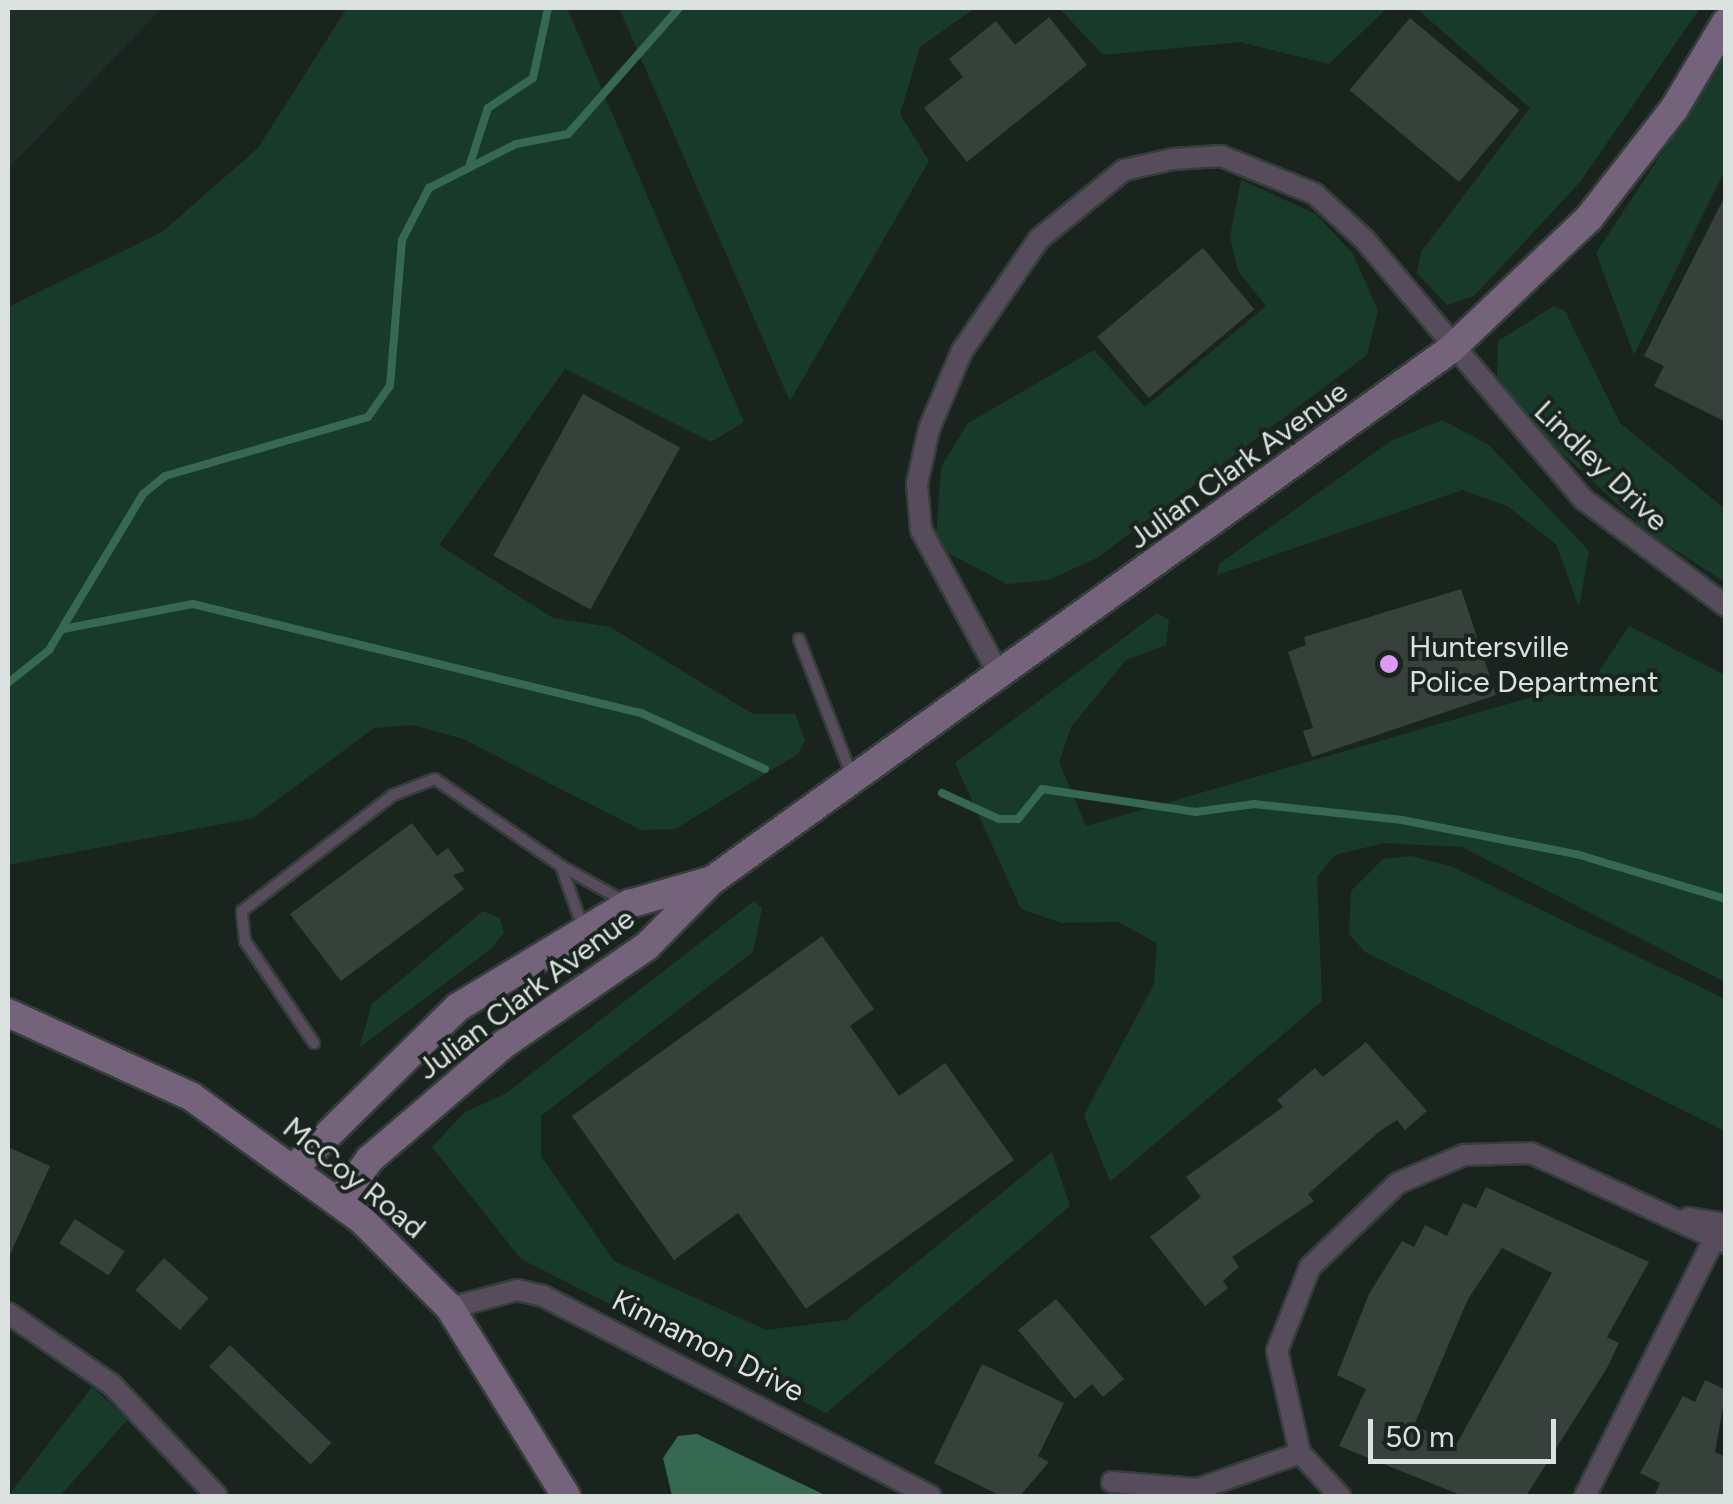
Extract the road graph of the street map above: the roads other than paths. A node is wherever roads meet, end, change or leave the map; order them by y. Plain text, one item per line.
1 (1726, 22) edge
2 (1451, 348) junction
3 (1726, 606) edge
4 (799, 638) dead end
5 (1000, 676) junction
6 (854, 782) junction
7 (560, 866) junction
8 (711, 881) junction
9 (629, 904) junction
10 (584, 931) junction
11 (8, 1013) edge
12 (314, 1042) dead end
13 (296, 1166) junction
14 (339, 1201) junction
15 (1722, 1235) edge
16 (450, 1308) junction
17 (8, 1313) edge
18 (1300, 1453) junction
19 (1112, 1482) dead end
20 (217, 1496) edge
21 (566, 1496) edge
22 (930, 1496) edge
23 (1340, 1496) edge
24 (1585, 1496) edge

1 - 2 street, Julian Clark Avenue
2 - 3 street, Lindley Drive
2 - 5 street, Julian Clark Avenue
2 - 5 street, Lindley Drive
4 - 6 lane
5 - 6 street, Julian Clark Avenue
6 - 8 street, Julian Clark Avenue
7 - 9 lane
7 - 10 lane
7 - 12 lane
8 - 9 street, Julian Clark Avenue
8 - 14 street, Julian Clark Avenue
9 - 10 street, Julian Clark Avenue
10 - 13 street, Julian Clark Avenue
11 - 13 street, McCoy Road
13 - 14 street, McCoy Road
14 - 16 street, McCoy Road
15 - 18 street
15 - 24 street
16 - 21 street, McCoy Road
16 - 22 street, Kinnamon Drive
17 - 20 street
18 - 19 street
18 - 23 street

